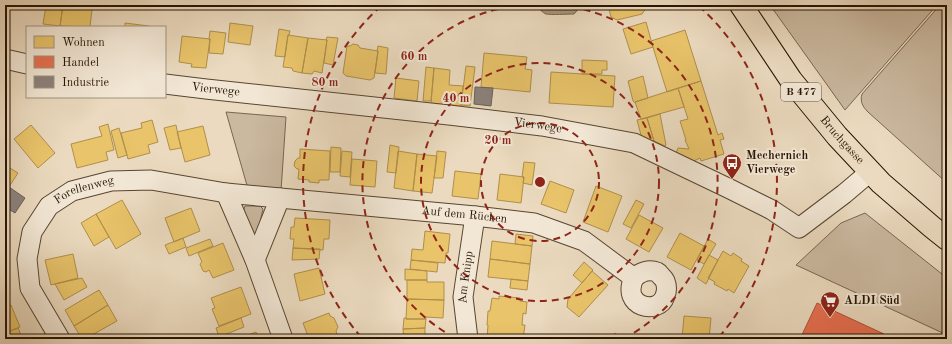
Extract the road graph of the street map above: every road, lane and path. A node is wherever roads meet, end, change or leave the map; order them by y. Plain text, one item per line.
1 (741, 5) edge
2 (5, 59) edge
3 (26, 64) edge
4 (166, 84) edge
5 (870, 172) junction
6 (234, 194) junction
7 (280, 198) junction
8 (475, 216) junction
9 (947, 239) edge
10 (255, 260) junction
11 (634, 278) dead end
12 (60, 339) edge
13 (283, 339) edge
14 (468, 339) edge

1 - 5 main road, Bruchgasse / B 477
2 - 3 street
4 - 5 street, Vierwege
5 - 9 main road, Bruchgasse / B 477
6 - 7 street, Auf dem Rücken
6 - 10 street
6 - 12 street, Forellenweg
7 - 8 street, Auf dem Rücken
7 - 10 street
8 - 11 street, Auf dem Rücken
8 - 14 street, Am Knipp
10 - 13 street

